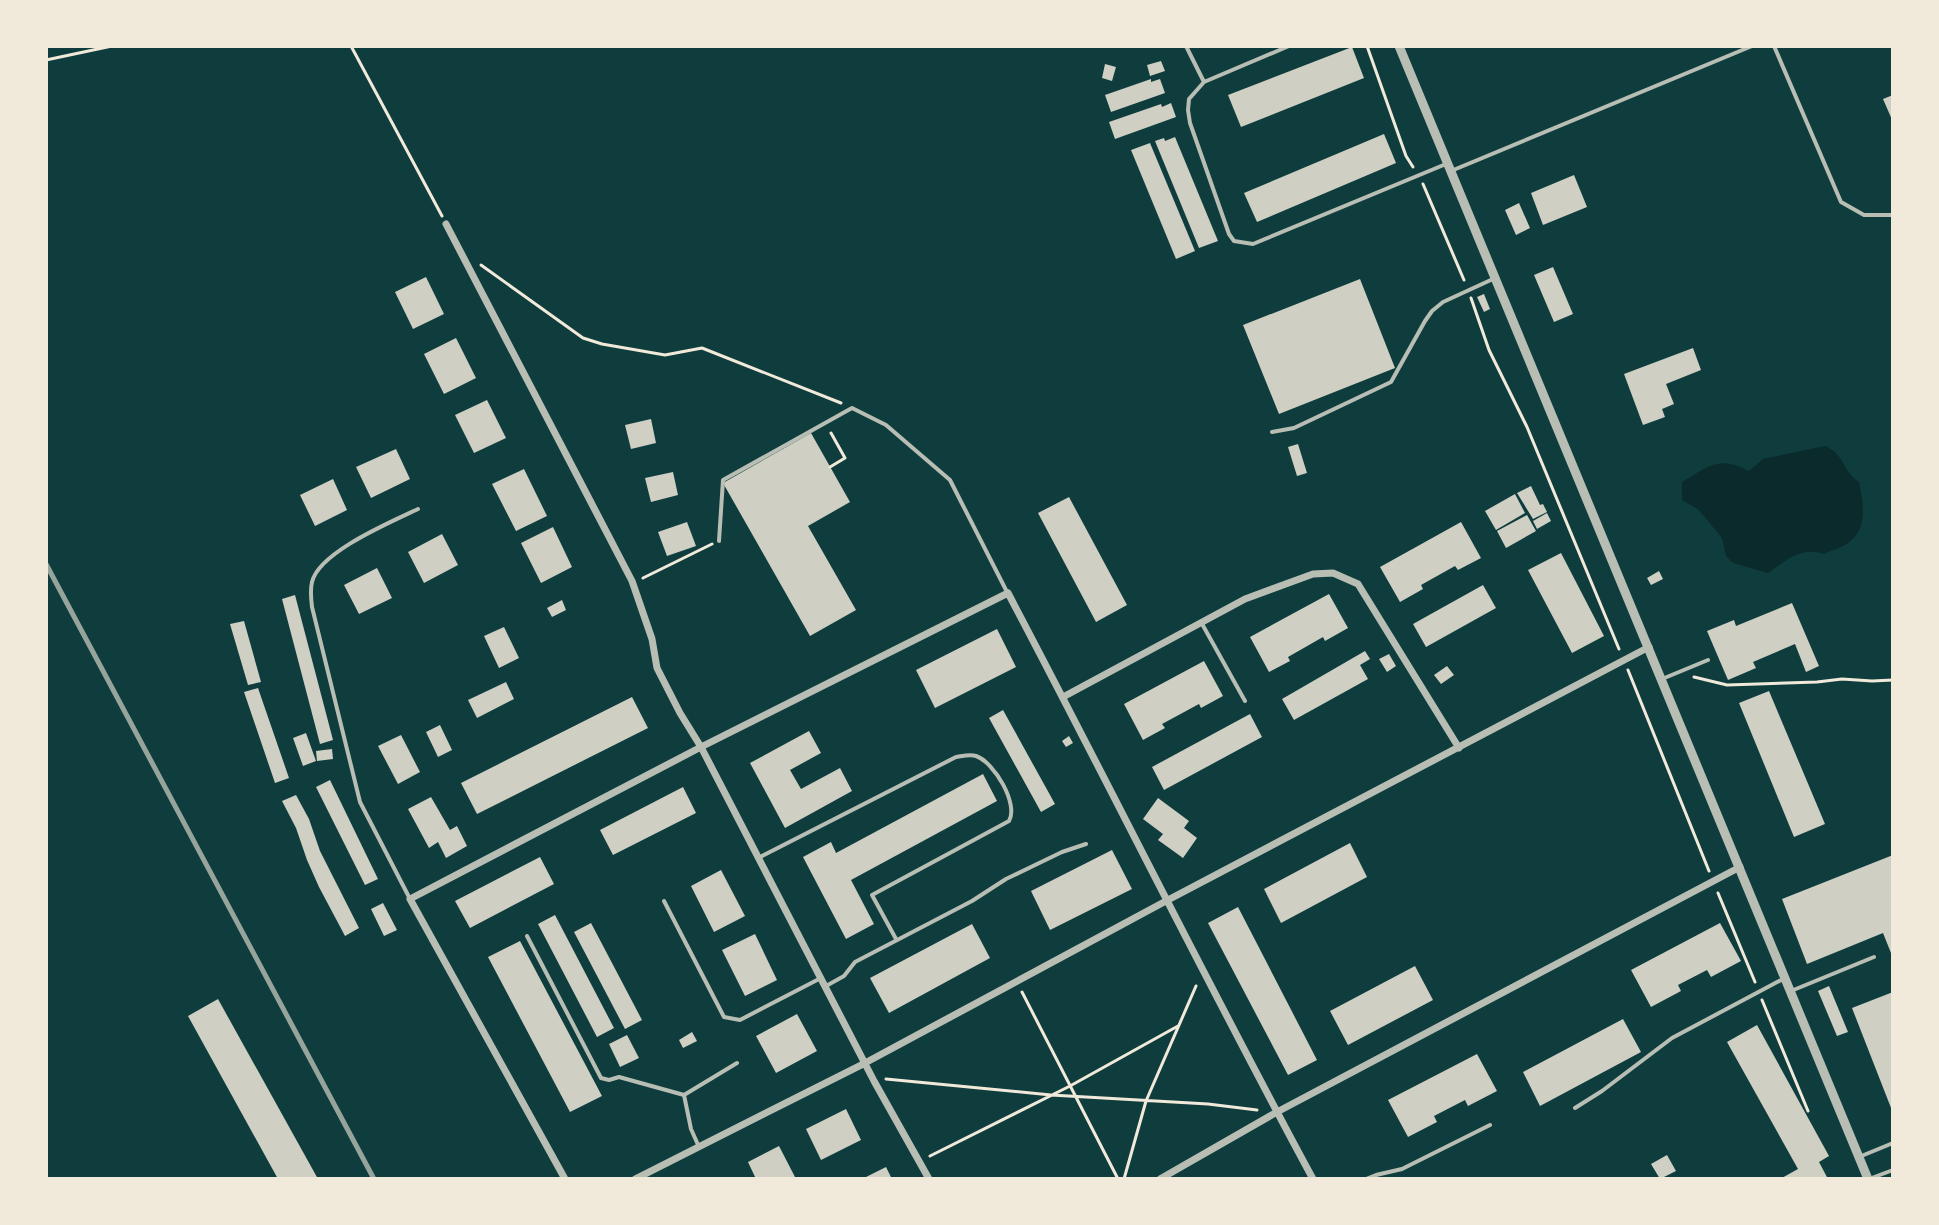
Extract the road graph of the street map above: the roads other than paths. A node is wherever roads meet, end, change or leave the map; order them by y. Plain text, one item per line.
1 (1186, 46) edge
2 (1289, 46) edge
3 (1399, 46) edge
4 (1752, 46) edge
5 (1774, 46) edge
6 (1204, 82) junction
7 (1449, 167) junction
8 (1893, 215) edge
9 (446, 224) road end
10 (1495, 278) junction
11 (1272, 432) dead end
12 (418, 509) dead end
13 (719, 541) road end
14 (1008, 593) junction
15 (1201, 622) junction
16 (1649, 647) junction
17 (1708, 660) dead end
18 (1662, 679) junction
19 (1063, 697) junction
20 (1245, 701) dead end
21 (701, 747) junction
22 (1459, 748) junction
23 (1086, 844) dead end
24 (758, 858) junction
25 (1740, 867) junction
26 (410, 899) junction
27 (664, 901) dead end
28 (1166, 901) junction
29 (527, 936) dead end
30 (896, 939) junction
31 (1874, 957) dead end
32 (821, 978) junction
33 (1786, 978) junction
34 (825, 987) junction
35 (1791, 991) junction
36 (737, 1063) dead end
37 (865, 1063) junction
38 (684, 1095) junction
39 (1575, 1108) dead end
40 (1277, 1112) junction
41 (1490, 1125) dead end
42 (1893, 1143) edge
43 (699, 1147) junction
44 (1859, 1157) junction
45 (1893, 1170) edge
46 (565, 1179) edge
47 (635, 1179) edge
48 (929, 1179) edge
49 (1160, 1179) edge
50 (1313, 1179) edge
51 (1366, 1179) edge
52 (1869, 1179) edge

1 - 6 lane
2 - 6 lane
3 - 7 street
4 - 7 lane
5 - 8 lane
6 - 7 lane
7 - 10 street
9 - 21 street
10 - 11 lane
10 - 16 street
12 - 26 lane
13 - 14 lane
14 - 19 street
14 - 21 street
15 - 19 street
15 - 20 lane
15 - 22 street
16 - 18 street
16 - 22 street
17 - 18 lane
18 - 25 street
19 - 28 street
21 - 24 street
21 - 26 street
22 - 28 street
23 - 30 lane
24 - 30 lane
24 - 32 street
25 - 33 street
25 - 40 street
26 - 46 street
27 - 32 lane
28 - 37 street
28 - 40 street
29 - 38 lane
30 - 34 lane
31 - 35 lane
32 - 34 street
33 - 35 street
33 - 39 lane
34 - 37 street
35 - 44 street
36 - 38 lane
37 - 43 street
37 - 48 street
38 - 43 lane
40 - 49 street
40 - 50 street
41 - 51 lane
42 - 44 lane
43 - 47 street
44 - 52 street
45 - 52 lane

